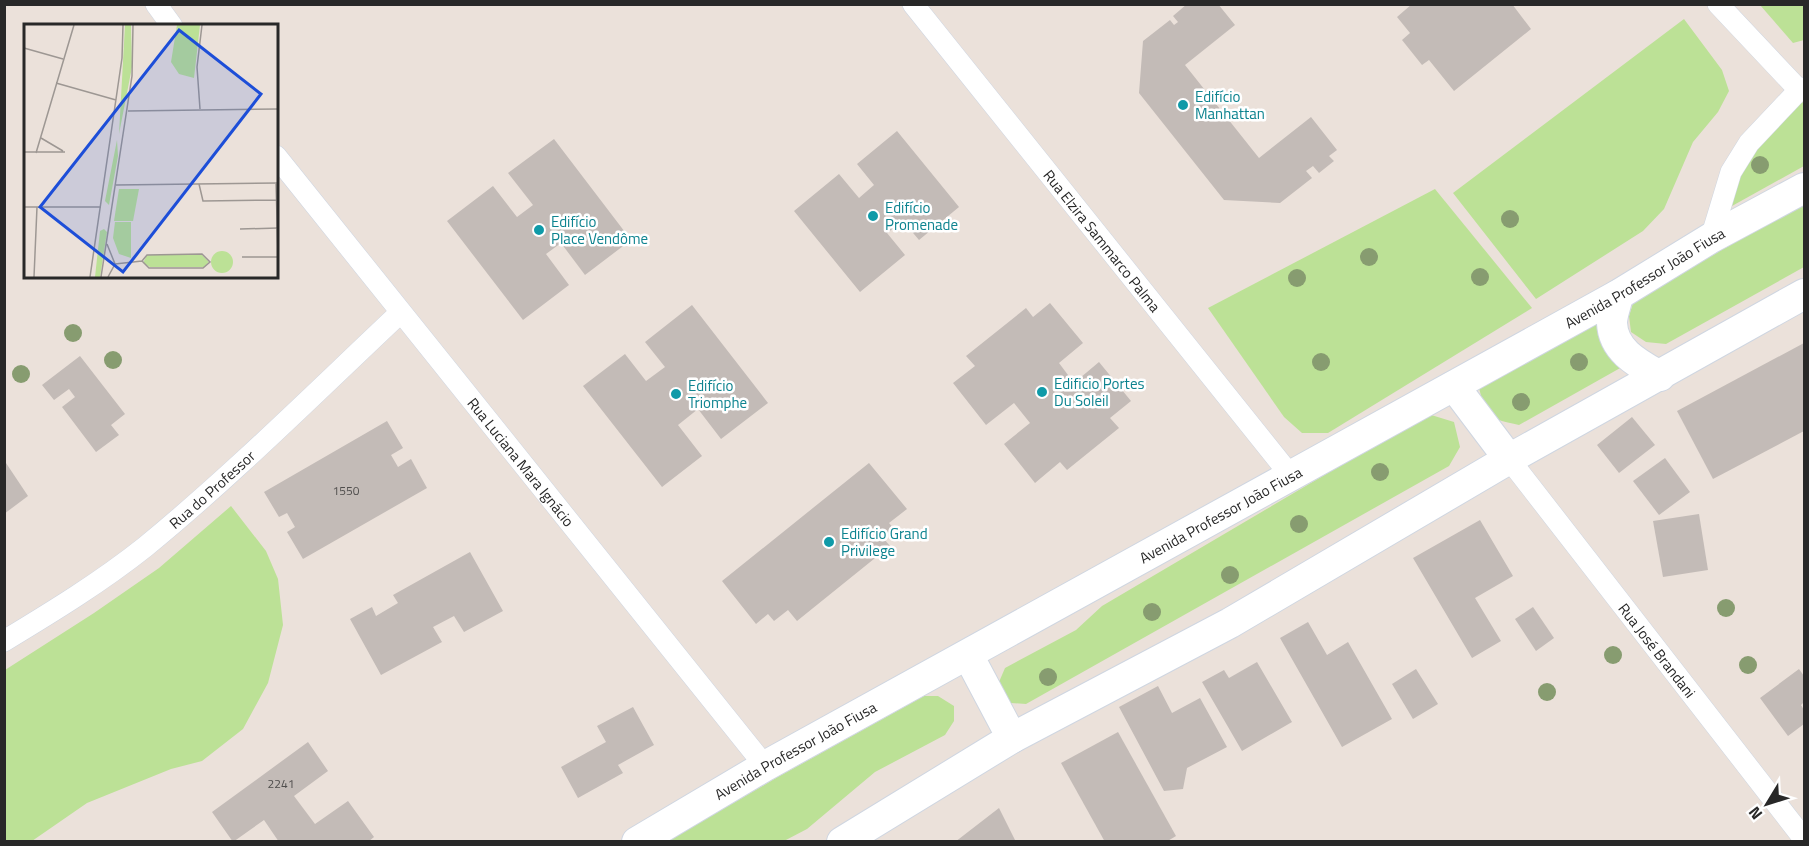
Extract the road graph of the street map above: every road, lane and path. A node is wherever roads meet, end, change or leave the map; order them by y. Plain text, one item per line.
1 (156, 4) edge
2 (914, 4) edge
3 (1718, 4) edge
4 (171, 24) edge
5 (1802, 89) edge
6 (278, 159) edge
7 (1804, 188) edge
8 (1711, 238) junction
9 (1804, 294) edge
10 (1618, 295) junction
11 (400, 313) junction
12 (1660, 376) junction
13 (1454, 386) junction
14 (1509, 459) junction
15 (1291, 476) junction
16 (4, 641) edge
17 (968, 655) junction
18 (1012, 738) junction
19 (765, 766) junction
20 (1804, 839) edge
21 (637, 842) edge
22 (842, 842) edge

1 - 4 street
2 - 15 street, Rua Elzira Sammarco Palma
3 - 5 street
5 - 8 street
6 - 11 street, Rua Luciana Mara Ignácio
7 - 8 main road, Avenida Professor João Fiusa
8 - 10 main road, Avenida Professor João Fiusa
9 - 12 main road
10 - 12 main road
10 - 13 main road, Avenida Professor João Fiusa
11 - 16 street, Rua do Professor
11 - 19 street, Rua Luciana Mara Ignácio
12 - 14 main road
13 - 14 main road
13 - 15 main road, Avenida Professor João Fiusa
14 - 18 main road
14 - 20 street, Rua José Brandani
15 - 17 main road, Avenida Professor João Fiusa
17 - 18 main road
17 - 19 main road, Avenida Professor João Fiusa
18 - 22 main road
19 - 21 main road, Avenida Professor João Fiusa

